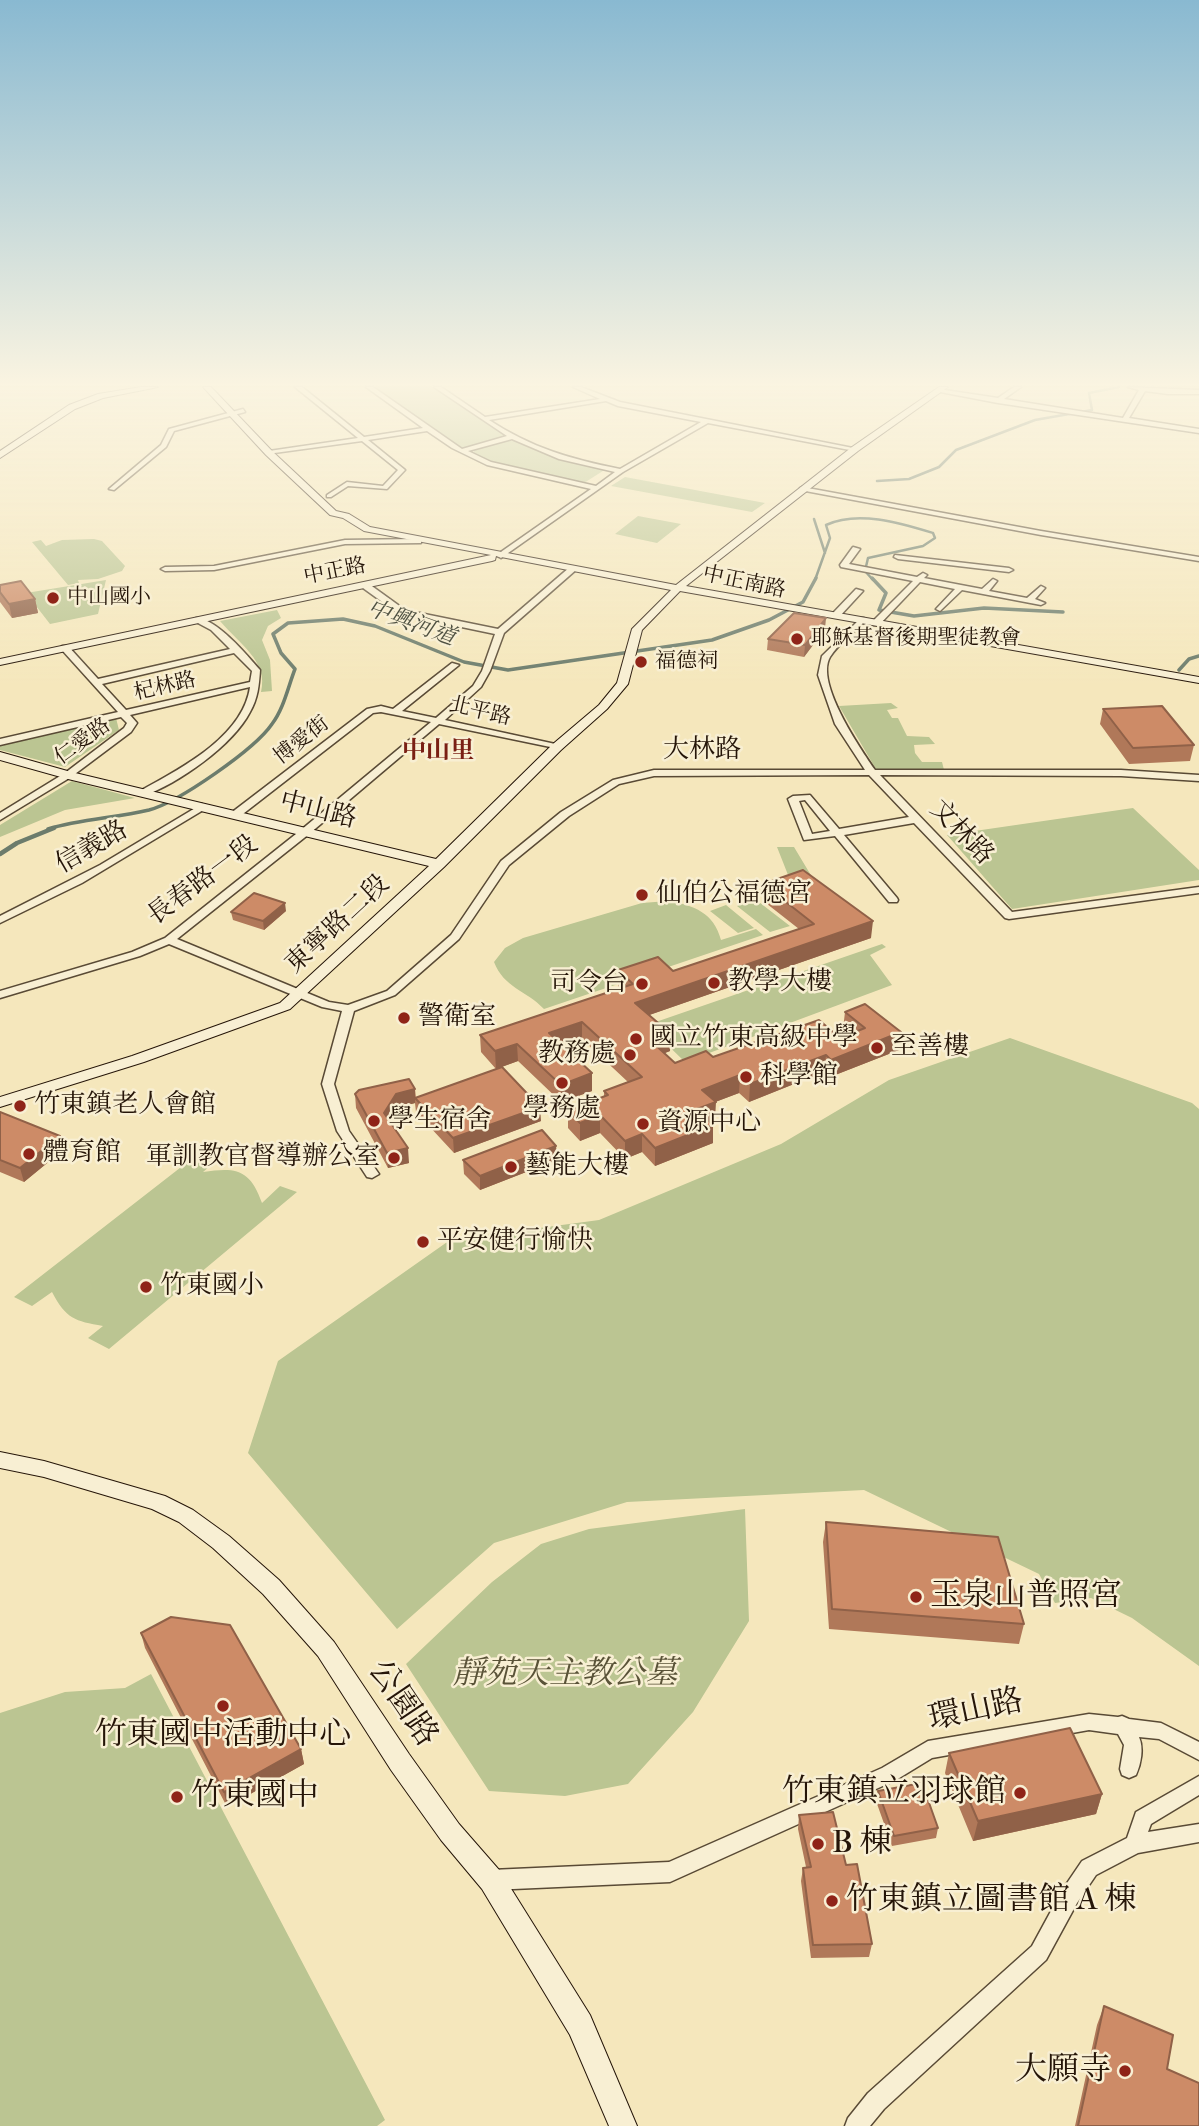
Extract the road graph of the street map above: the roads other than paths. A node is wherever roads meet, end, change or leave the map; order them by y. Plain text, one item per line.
1 (115, 486) edge
2 (304, 486) edge
3 (319, 486) edge
4 (344, 486) edge
5 (368, 486) edge
6 (387, 486) edge
7 (588, 486) edge
8 (599, 486) edge
9 (806, 486) edge
10 (596, 488) junction
11 (112, 489) dead end
12 (802, 489) junction
13 (329, 496) junction
14 (346, 516) junction
15 (418, 541) junction
16 (856, 549) dead end
17 (501, 556) junction
18 (898, 557) dead end
19 (1199, 559) edge
20 (165, 569) dead end
21 (573, 569) junction
22 (872, 570) joint
23 (1009, 570) dead end
24 (945, 575) dead end
25 (921, 577) junction
26 (993, 580) dead end
27 (938, 583) junction
28 (366, 586) junction
29 (961, 587) junction
30 (678, 588) junction
31 (1041, 588) dead end
32 (859, 591) dead end
33 (984, 592) junction
34 (1003, 595) junction
35 (1030, 600) junction
36 (996, 603) dead end
37 (1041, 603) dead end
38 (789, 609) junction
39 (940, 609) dead end
40 (836, 615) junction
41 (215, 622) junction
42 (859, 622) junction
43 (876, 623) junction
44 (500, 632) junction
45 (65, 648) junction
46 (237, 650) junction
47 (0, 662) edge
48 (455, 665) dead end
49 (488, 667) joint
50 (1199, 680) edge
51 (97, 682) junction
52 (256, 683) junction
53 (1199, 686) edge
54 (396, 711) junction
55 (126, 714) junction
56 (439, 720) junction
57 (0, 742) edge
58 (556, 747) junction
59 (0, 756) edge
60 (873, 774) junction
61 (68, 775) junction
62 (1199, 778) edge
63 (143, 793) junction
64 (202, 807) junction
65 (235, 815) junction
66 (0, 817) edge
67 (917, 819) junction
68 (305, 832) junction
69 (838, 833) junction
70 (439, 864) junction
71 (1199, 890) edge
72 (892, 900) dead end
73 (0, 920) edge
74 (169, 940) junction
75 (0, 995) edge
76 (298, 995) junction
77 (349, 1009) junction
78 (0, 1102) edge
79 (372, 1174) dead end
80 (0, 1460) edge
81 (1122, 1724) junction
82 (1199, 1751) edge
83 (1129, 1769) dead end
84 (1199, 1786) edge
85 (1199, 1833) edge
86 (1135, 1844) junction
87 (491, 1880) junction
88 (1028, 1964) joint
89 (623, 2126) edge
90 (856, 2126) edge

1 - 11 street
2 - 14 street
3 - 13 street
4 - 13 street
5 - 6 street
7 - 10 street
8 - 10 street
9 - 12 street
10 - 17 street
12 - 19 street
12 - 30 street
13 - 14 street
14 - 15 street
15 - 17 street
15 - 20 street
16 - 22 street
17 - 21 street, 中正路
17 - 28 street, 中正路
18 - 23 street
21 - 30 street, 中正路
21 - 44 street
22 - 25 street
24 - 27 street
25 - 27 street
25 - 43 street
26 - 33 street
27 - 29 street
28 - 41 street, 中正路
28 - 44 street
29 - 33 street
29 - 39 street
30 - 38 street, 中正南路
30 - 58 street, 東寧路二段
31 - 35 street
32 - 40 street
33 - 34 street
34 - 35 street
34 - 36 street
35 - 37 street
38 - 40 street, 中正南路
38 - 42 street, 中正南路
40 - 42 street, 中正南路
41 - 45 street, 中正路
41 - 46 street
42 - 43 street, 中正南路
42 - 53 street, 中正南路
42 - 60 street, 文林路
43 - 50 street, 中正南路
44 - 49 street, 長春路一段
45 - 47 street, 中正路
45 - 51 street, 仁愛路
46 - 51 street
46 - 52 street
48 - 54 street
49 - 56 street, 長春路一段
51 - 55 street, 仁愛路
52 - 55 street, 杞林路
52 - 63 street
54 - 56 street, 北平路
54 - 65 street, 博愛街
55 - 57 street, 杞林路
55 - 61 street, 仁愛路
56 - 58 street, 北平路
56 - 68 street, 長春路一段
58 - 70 street, 東寧路二段
59 - 61 street
60 - 62 street, 大林路
60 - 67 street, 文林路
60 - 77 street, 大林路
61 - 63 street
61 - 66 street, 仁愛路
63 - 64 street, 中山路
64 - 65 street, 中山路
64 - 73 street, 信義路
65 - 68 street, 中山路
67 - 69 street
67 - 71 street, 文林路
68 - 70 street, 中山路
68 - 74 street, 長春路一段
69 - 69 street
69 - 72 street
70 - 76 street, 東寧路二段
74 - 75 street, 長春路一段
74 - 76 street
76 - 77 street
76 - 78 street, 東寧路二段
77 - 79 street
80 - 87 street, 公園路
81 - 82 street, 環山路
81 - 83 street
81 - 87 street, 環山路
84 - 86 street
85 - 86 street
86 - 88 street
87 - 89 street, 公園路
88 - 90 street

